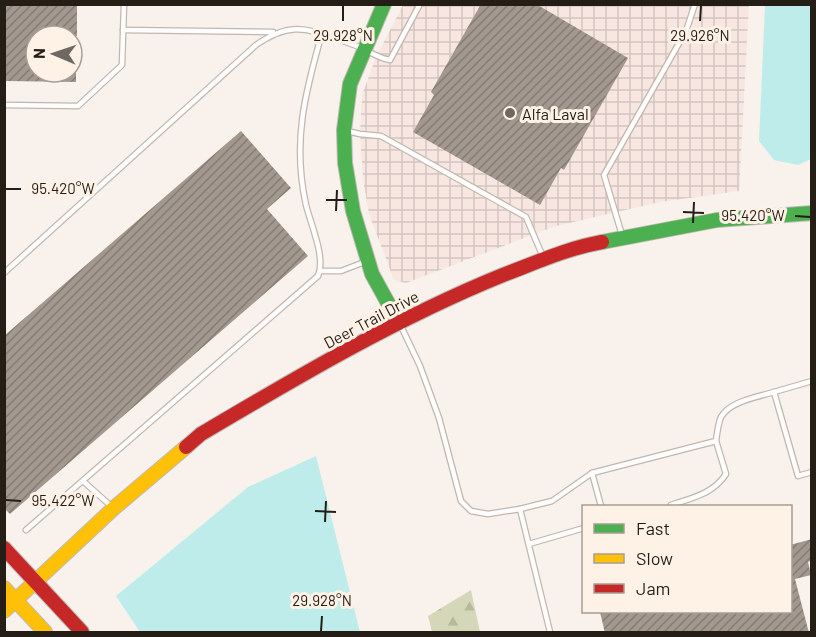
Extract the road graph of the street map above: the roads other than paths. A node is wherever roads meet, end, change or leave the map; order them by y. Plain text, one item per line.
1 (124, 4) edge
2 (384, 4) edge
3 (420, 4) edge
4 (695, 4) edge
5 (123, 30) junction
6 (278, 32) junction
7 (322, 33) junction
8 (363, 49) junction
9 (4, 105) edge
10 (344, 130) junction
11 (812, 213) edge
12 (623, 238) junction
13 (368, 260) junction
14 (544, 260) junction
15 (320, 271) junction
16 (4, 273) edge
17 (399, 323) junction
18 (812, 381) edge
19 (774, 392) junction
20 (716, 441) junction
21 (812, 472) edge
22 (592, 473) junction
23 (83, 481) junction
24 (600, 505) edge
25 (671, 505) dead end
26 (114, 508) junction
27 (520, 509) junction
28 (582, 529) edge
29 (26, 530) dead end
30 (529, 543) junction
31 (4, 548) edge
32 (35, 581) junction
33 (4, 588) edge
34 (16, 600) junction
35 (4, 611) edge
36 (45, 633) edge
37 (81, 633) edge
38 (550, 633) edge

1 - 5 lane
2 - 8 street
3 - 8 lane
4 - 12 lane
5 - 6 lane
5 - 9 lane
6 - 7 lane
6 - 16 lane
7 - 8 lane
7 - 15 lane
8 - 10 street
10 - 13 street
10 - 14 lane
11 - 12 street, Deer Trail Drive
12 - 14 street, Deer Trail Drive
13 - 15 lane
13 - 17 street
14 - 17 street, Deer Trail Drive
15 - 23 lane
17 - 26 street, Deer Trail Drive
17 - 27 lane
18 - 19 lane
19 - 20 lane
19 - 21 lane
20 - 22 lane
20 - 25 lane
22 - 24 lane
22 - 27 lane
23 - 26 lane
23 - 29 lane
26 - 32 street, Deer Trail Drive
27 - 30 lane
28 - 30 lane
30 - 38 lane
31 - 32 street
32 - 34 street, Deer Trail Drive
32 - 37 street
33 - 34 street
34 - 35 street, Deer Trail Drive
34 - 36 street

